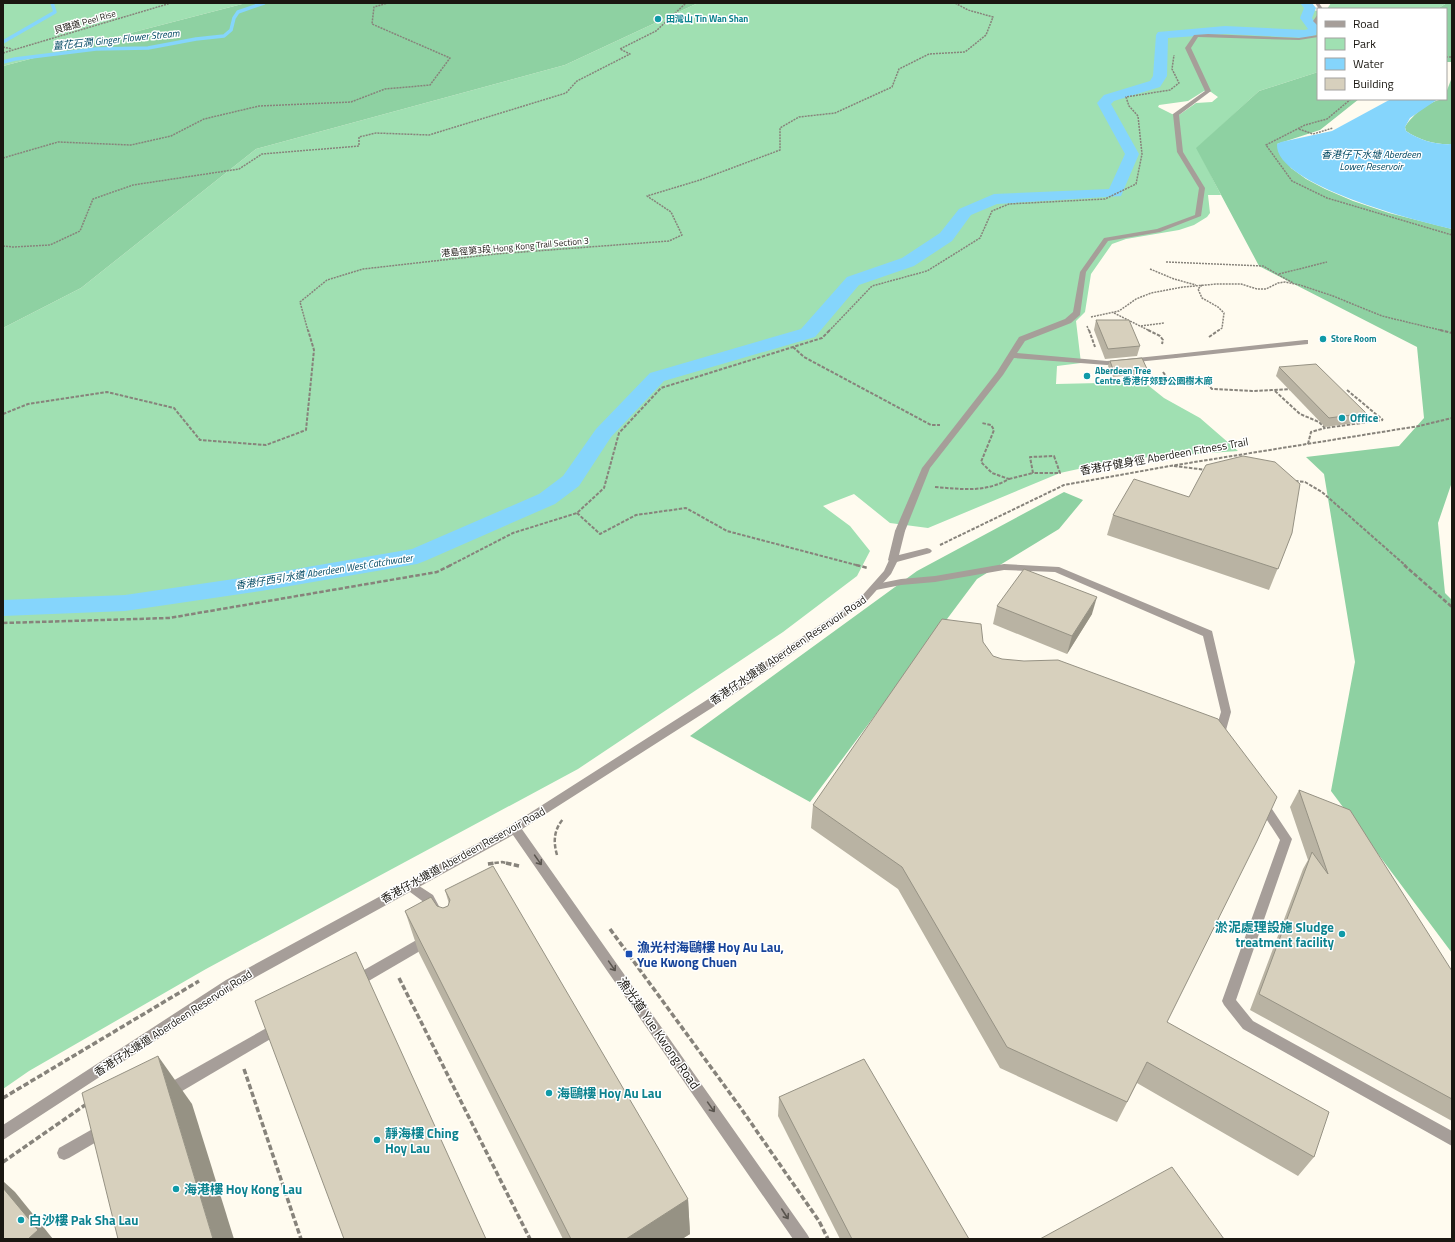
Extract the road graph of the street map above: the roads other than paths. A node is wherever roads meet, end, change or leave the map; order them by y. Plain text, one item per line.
1 (1317, 36) edge
2 (1305, 342) dead end
3 (1011, 355) junction
4 (926, 551) road end
5 (893, 560) junction
6 (876, 587) junction
7 (1227, 751) edge
8 (1256, 795) edge
9 (515, 828) junction
10 (410, 885) junction
11 (439, 916) edge
12 (440, 932) edge
13 (344, 988) edge
14 (291, 1020) edge
15 (158, 1098) edge
16 (117, 1121) edge
17 (3, 1133) edge
18 (1452, 1139) edge
19 (64, 1153) dead end
20 (802, 1239) edge

1 - 3 street, 香港仔水塘道 Aberdeen Reservoir Road
2 - 3 street
3 - 5 street, 香港仔水塘道 Aberdeen Reservoir Road
4 - 5 street
5 - 6 street, 香港仔水塘道 Aberdeen Reservoir Road
6 - 7 street
6 - 9 street, 香港仔水塘道 Aberdeen Reservoir Road
8 - 18 street
9 - 10 street, 香港仔水塘道 Aberdeen Reservoir Road
9 -> 20 street, 漁光道 Yue Kwong Road
10 - 11 street
10 - 17 street, 香港仔水塘道 Aberdeen Reservoir Road
12 - 13 street
14 - 15 street
16 - 19 street

